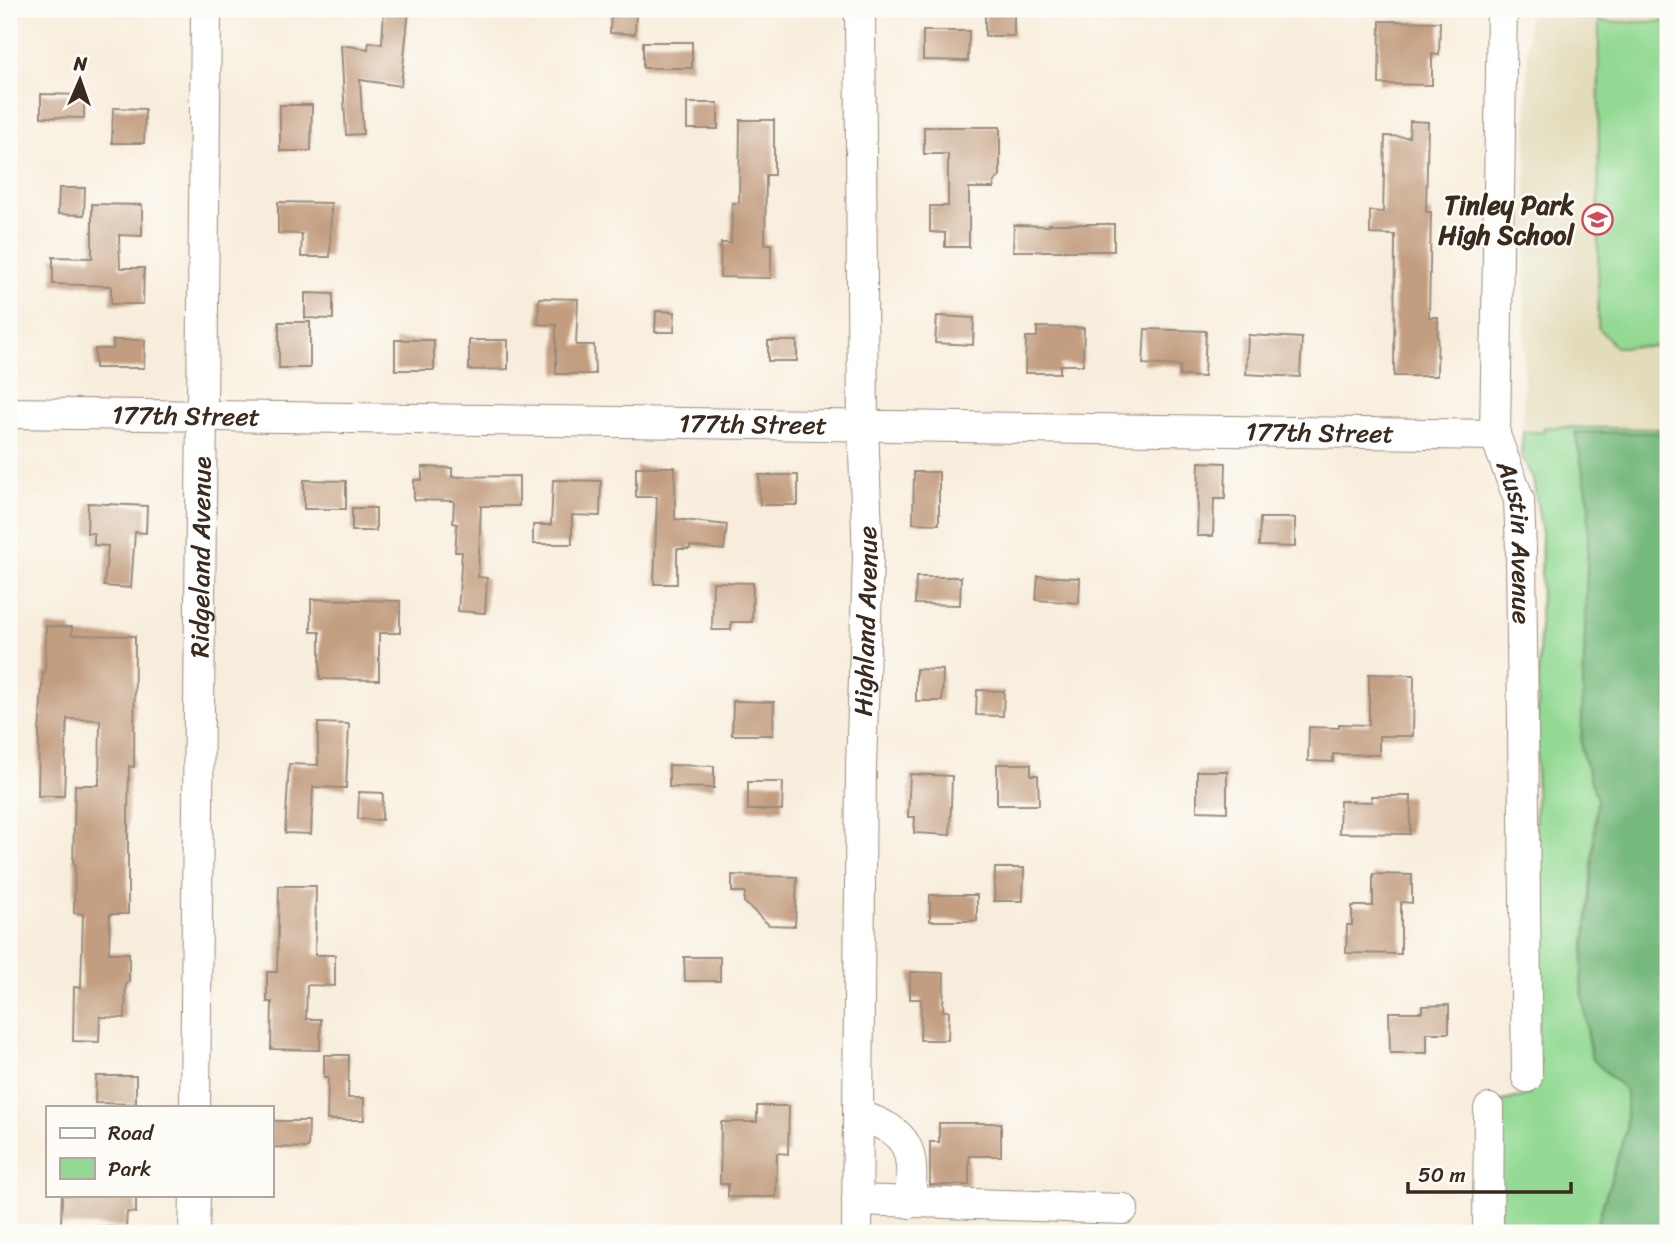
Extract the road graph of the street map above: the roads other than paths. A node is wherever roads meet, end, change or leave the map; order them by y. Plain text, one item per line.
1 (206, 9) edge
2 (860, 9) edge
3 (1502, 9) edge
4 (9, 413) edge
5 (202, 416) junction
6 (863, 426) junction
7 (1495, 435) junction
8 (1527, 1077) dead end
9 (195, 1106) edge
10 (1489, 1109) dead end
11 (858, 1115) junction
12 (195, 1196) edge
13 (857, 1200) junction
14 (910, 1203) junction
15 (1123, 1209) dead end
16 (194, 1233) edge
17 (857, 1233) edge
18 (1488, 1233) edge

1 - 5 street, Ridgeland Avenue
2 - 6 street, Highland Avenue
3 - 7 street, Austin Avenue
4 - 5 street, 177th Street
5 - 6 street, 177th Street
5 - 9 street, Ridgeland Avenue
6 - 7 street, 177th Street
6 - 11 street, Highland Avenue
7 - 8 street, Austin Avenue
10 - 18 street
11 - 13 street, Highland Avenue
11 - 14 street
12 - 16 street
13 - 14 street
13 - 17 street, Highland Avenue
14 - 15 street

